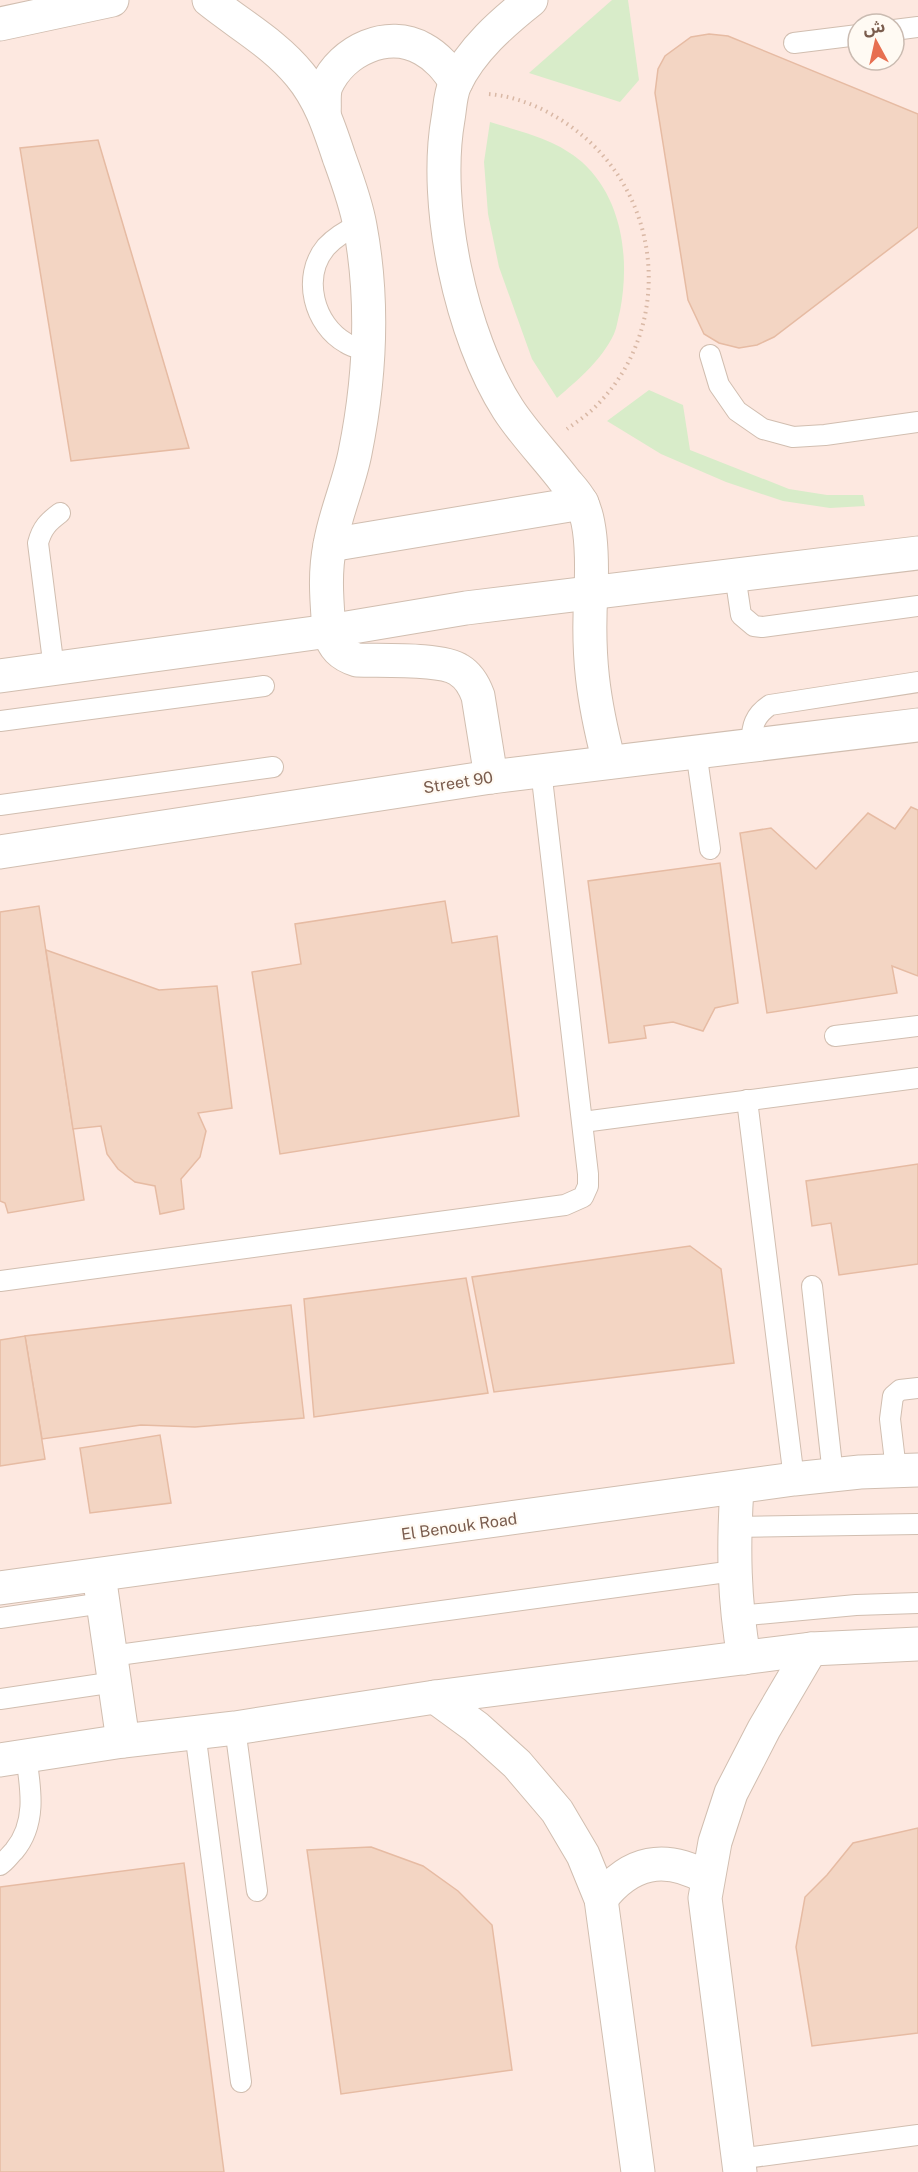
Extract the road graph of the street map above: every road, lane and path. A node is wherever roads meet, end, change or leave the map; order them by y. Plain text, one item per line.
1 (112, 0) edge
2 (209, 0) edge
3 (531, 0) edge
4 (0, 24) edge
5 (846, 36) edge
6 (794, 43) dead end
7 (454, 87) junction
8 (324, 114) junction
9 (360, 224) junction
10 (368, 351) junction
11 (710, 356) dead end
12 (918, 422) edge
13 (537, 445) junction
14 (582, 503) junction
15 (60, 513) dead end
16 (330, 544) junction
17 (918, 553) edge
18 (735, 575) junction
19 (591, 592) junction
20 (918, 606) edge
21 (329, 631) junction
22 (54, 669) junction
23 (0, 676) edge
24 (918, 682) edge
25 (264, 686) dead end
26 (0, 722) edge
27 (918, 725) edge
28 (753, 744) junction
29 (696, 751) junction
30 (609, 762) junction
31 (273, 767) dead end
32 (541, 771) junction
33 (491, 777) junction
34 (0, 805) edge
35 (710, 849) dead end
36 (0, 852) edge
37 (918, 1026) edge
38 (835, 1036) dead end
39 (918, 1078) edge
40 (747, 1101) junction
41 (583, 1122) junction
42 (0, 1281) edge
43 (812, 1286) dead end
44 (918, 1388) edge
45 (907, 1470) edge
46 (833, 1475) junction
47 (794, 1479) junction
48 (737, 1488) junction
49 (918, 1524) edge
50 (734, 1527) junction
51 (734, 1571) junction
52 (0, 1588) edge
53 (101, 1589) junction
54 (918, 1603) edge
55 (737, 1616) junction
56 (0, 1618) edge
57 (918, 1644) edge
58 (811, 1650) junction
59 (744, 1658) junction
60 (113, 1669) junction
61 (435, 1697) junction
62 (0, 1699) edge
63 (235, 1728) junction
64 (195, 1732) junction
65 (123, 1741) junction
66 (13, 1758) edge
67 (0, 1865) edge
68 (707, 1878) junction
69 (257, 1891) dead end
70 (601, 1899) junction
71 (241, 2082) dead end
72 (918, 2135) edge
73 (739, 2165) edge
74 (638, 2172) edge

1 - 4 street
2 - 8 street
3 - 7 street
5 - 6 lane
7 - 8 street
7 - 13 street
7 - 13 path
8 - 9 street
9 - 10 street
9 - 10 lane
10 - 16 street
11 - 12 lane
13 - 14 street
14 - 16 street
14 - 19 street
15 - 22 lane
16 - 21 street
17 - 18 street
18 - 19 street
18 - 20 lane
19 - 21 street
19 - 30 street
21 - 22 street
21 - 33 street
22 - 23 street
24 - 28 lane
25 - 26 lane
27 - 28 street, Street 90
28 - 29 street, Street 90
29 - 30 street, Street 90
29 - 35 lane
30 - 32 street, Street 90
31 - 34 lane
32 - 33 street, Street 90
32 - 41 lane
33 - 36 street, Street 90
37 - 38 lane
39 - 40 lane
40 - 41 lane
40 - 47 lane
41 - 42 lane
43 - 46 lane
44 - 45 lane
45 - 46 street, El Benouk Road
46 - 47 street, El Benouk Road
47 - 48 street, El Benouk Road
48 - 50 street
48 - 53 street, El Benouk Road
49 - 50 lane
50 - 51 street
51 - 55 street
51 - 60 lane
52 - 53 street, El Benouk Road
53 - 56 lane
53 - 60 street
54 - 55 lane
55 - 59 street
57 - 58 street
58 - 59 street
58 - 68 street
59 - 61 street
60 - 62 lane
60 - 65 street
61 - 63 street
61 - 70 street
63 - 64 street
63 - 69 lane
64 - 65 street
64 - 71 lane
65 - 66 street
66 - 67 lane
68 - 70 street
68 - 73 street
70 - 74 street
72 - 73 lane

